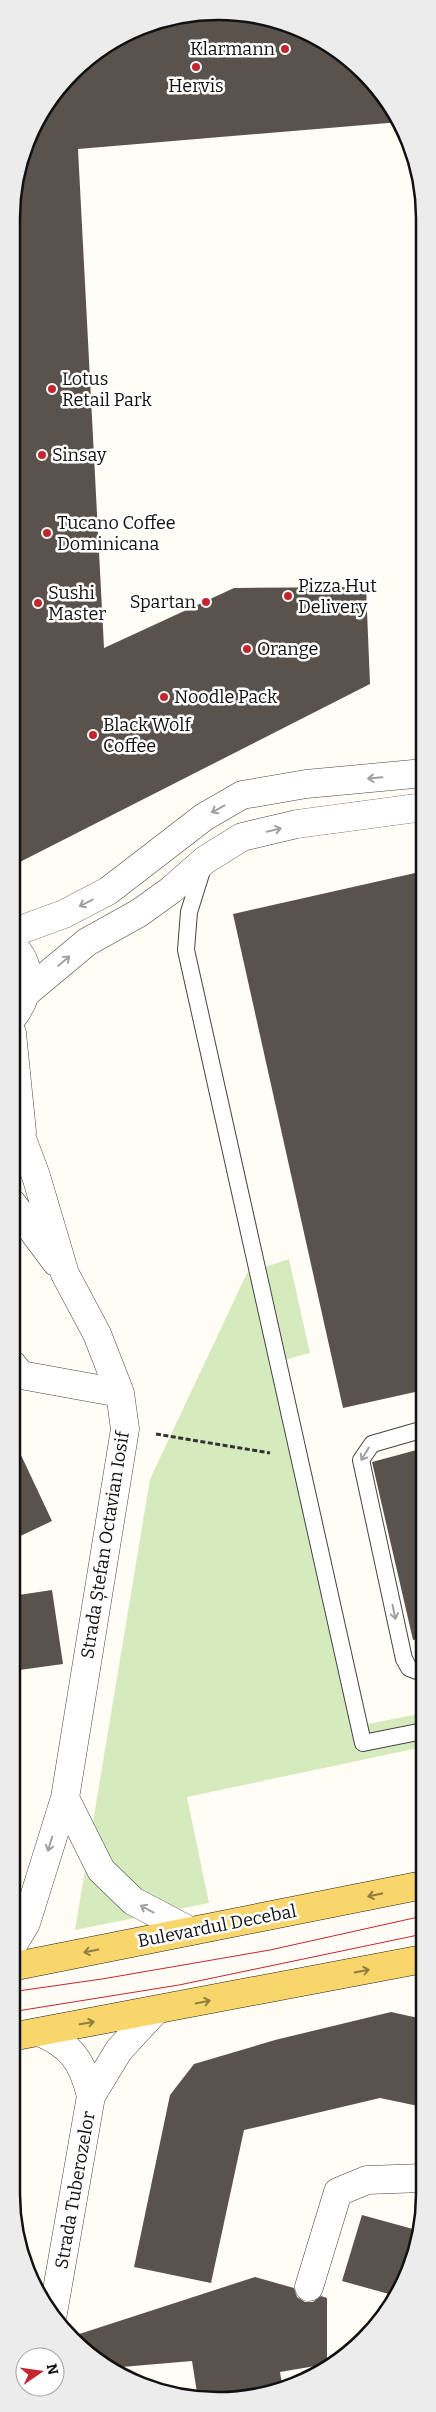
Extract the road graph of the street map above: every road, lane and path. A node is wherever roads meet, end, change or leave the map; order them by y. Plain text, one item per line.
1 (416, 774) edge
2 (416, 808) edge
3 (205, 860) junction
4 (20, 930) edge
5 (20, 955) edge
6 (27, 992) junction
7 (20, 1008) edge
8 (20, 1110) edge
9 (20, 1131) edge
10 (23, 1138) junction
11 (20, 1214) edge
12 (65, 1274) junction
13 (20, 1374) edge
14 (120, 1393) junction
15 (125, 1429) junction
16 (416, 1432) edge
17 (300, 1458) junction
18 (416, 1671) edge
19 (416, 1732) edge
20 (65, 1798) junction
21 (416, 1886) edge
22 (190, 1932) junction
23 (20, 1934) edge
24 (416, 1961) edge
25 (20, 1965) edge
26 (155, 2011) junction
27 (39, 2032) junction
28 (20, 2035) edge
29 (91, 2096) junction
30 (416, 2178) edge
31 (310, 2287) dead end
32 (54, 2306) edge

1 -> 4 street
3 -> 2 street
6 -> 3 street
3 - 17 lane
5 - 6 street
6 - 7 street
8 - 10 street, Strada Ștefan Octavian Iosif
9 - 10 street, Strada Ștefan Octavian Iosif
10 - 12 street, Strada Ștefan Octavian Iosif
11 - 12 street, Strada Ștefan Octavian Iosif
12 - 14 street, Strada Ștefan Octavian Iosif
13 - 14 street
14 - 15 street, Strada Ștefan Octavian Iosif
15 - 17 path
15 - 20 street, Strada Ștefan Octavian Iosif
16 -> 18 lane
17 - 19 lane
22 -> 20 street
20 -> 23 street, Strada Ștefan Octavian Iosif
21 -> 22 main road, Bulevardul Decebal
22 -> 25 main road, Bulevardul Decebal
26 -> 24 main road
27 -> 26 main road
26 - 29 street, Strada Tuberozelor
27 - 28 main road
27 - 29 street, Strada Tuberozelor
29 - 32 street, Strada Tuberozelor
30 - 31 street

